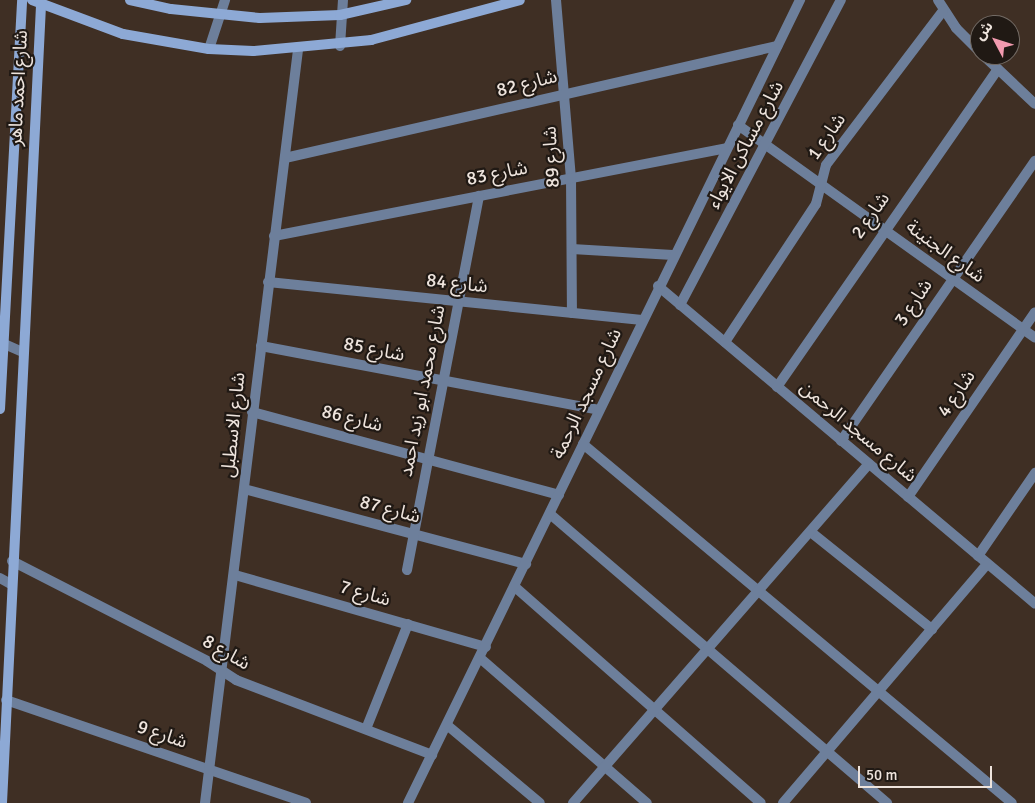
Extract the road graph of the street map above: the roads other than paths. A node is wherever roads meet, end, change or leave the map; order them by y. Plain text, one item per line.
1 (22, 0) edge
2 (130, 0) edge
3 (225, 0) edge
4 (343, 0) edge
5 (406, 0) edge
6 (520, 0) edge
7 (556, 0) edge
8 (800, 0) edge
9 (841, 0) edge
10 (938, 0) edge
11 (37, 2) edge
12 (943, 11) junction
13 (340, 15) junction
14 (220, 16) junction
15 (970, 41) edge
16 (340, 46) junction
17 (777, 46) junction
18 (209, 49) junction
19 (298, 50) junction
20 (994, 65) edge
21 (998, 69) junction
22 (566, 93) junction
23 (1035, 104) edge
24 (738, 125) junction
25 (766, 145) junction
26 (727, 148) junction
27 (285, 158) junction
28 (1035, 160) edge
29 (571, 177) junction
30 (820, 183) junction
31 (479, 196) junction
32 (883, 229) junction
33 (274, 236) junction
34 (572, 249) junction
35 (673, 255) junction
36 (952, 278) junction
37 (268, 282) junction
38 (658, 286) junction
39 (459, 302) junction
40 (680, 305) junction
41 (1035, 312) edge
42 (572, 313) junction
43 (642, 320) junction
44 (1023, 329) junction
45 (1035, 338) edge
46 (725, 342) junction
47 (2, 343) edge
48 (260, 346) junction
49 (22, 352) junction
50 (443, 381) junction
51 (777, 387) junction
52 (0, 400) edge
53 (0, 409) edge
54 (599, 410) junction
55 (252, 412) junction
56 (841, 441) junction
57 (583, 444) junction
58 (428, 457) junction
59 (869, 464) junction
60 (1035, 473) edge
61 (244, 489) junction
62 (559, 495) junction
63 (908, 497) junction
64 (550, 514) junction
65 (812, 533) junction
66 (413, 534) junction
67 (978, 556) junction
68 (12, 561) junction
69 (526, 564) junction
70 (987, 564) junction
71 (407, 570) dead end
72 (235, 575) junction
73 (0, 578) edge
74 (11, 584) junction
75 (515, 587) junction
76 (757, 593) junction
77 (1035, 604) edge
78 (408, 624) junction
79 (932, 629) junction
80 (486, 647) junction
81 (707, 649) junction
82 (480, 658) junction
83 (224, 672) junction
84 (877, 694) junction
85 (6, 700) junction
86 (655, 710) junction
87 (447, 725) junction
88 (366, 729) junction
89 (828, 752) junction
90 (432, 755) junction
91 (605, 766) junction
92 (210, 770) junction
93 (410, 799) edge
94 (2, 803) edge
95 (204, 803) edge
96 (306, 803) edge
97 (420, 803) edge
98 (540, 803) edge
99 (574, 803) edge
100 (647, 803) edge
101 (761, 803) edge
102 (783, 803) edge
103 (887, 803) edge
104 (1012, 803) edge

1 - 47 street, شارع احمد ماهر
2 - 14 street
3 - 14 street
4 - 13 street
5 - 13 street
6 - 16 street
7 - 22 street, شارع 89
8 - 17 street, شارع مسجد الرحمة
9 - 25 street, شارع مساكن الايواء
10 - 12 street
11 - 18 street
11 - 49 street, شارع احمد ماهر
12 - 15 street
12 - 30 street, شارع 1
13 - 14 street
13 - 16 street
14 - 18 street
16 - 19 street
17 - 22 street, شارع 82
17 - 24 street, شارع مسجد الرحمة
18 - 19 street
19 - 27 street, شارع الاسطبل
20 - 21 street
21 - 23 street
21 - 32 street, شارع 2
22 - 27 street, شارع 82
22 - 29 street, شارع 89
24 - 25 street, شارع الجنينة
24 - 26 street, شارع مسجد الرحمة
25 - 30 street, شارع الجنينة
25 - 40 street, شارع مساكن الايواء
26 - 29 street, شارع 83
26 - 35 street, شارع مسجد الرحمة
27 - 33 street, شارع الاسطبل
28 - 36 street, شارع 3
29 - 31 street, شارع 83
29 - 34 street, شارع 89
30 - 32 street, شارع الجنينة
30 - 46 street, شارع 1
31 - 33 street, شارع 83
31 - 39 street, شارع محمد ابو زيد احمد
32 - 36 street, شارع الجنينة
32 - 51 street, شارع 2
33 - 37 street, شارع الاسطبل
34 - 35 street
34 - 42 street, شارع 89
35 - 38 street, شارع مسجد الرحمة
36 - 44 street, شارع الجنينة
36 - 56 street, شارع 3
37 - 39 street, شارع 84
37 - 48 street, شارع الاسطبل
38 - 40 street, شارع مسجد الرحمن
38 - 43 street, شارع مسجد الرحمة
39 - 42 street, شارع 84
39 - 50 street, شارع محمد ابو زيد احمد
40 - 46 street, شارع مسجد الرحمن
41 - 44 street, شارع 4
42 - 43 street, شارع 84
43 - 54 street, شارع مسجد الرحمة
44 - 45 street, شارع الجنينة
44 - 63 street, شارع 4
46 - 51 street, شارع مسجد الرحمن
47 - 49 street
47 - 52 street, شارع احمد ماهر
48 - 50 street, شارع 85
48 - 55 street, شارع الاسطبل
49 - 68 street, شارع احمد ماهر
50 - 54 street, شارع 85
50 - 58 street, شارع محمد ابو زيد احمد
51 - 56 street, شارع مسجد الرحمن
52 - 53 street, شارع احمد ماهر
54 - 57 street, شارع مسجد الرحمة
55 - 58 street, شارع 86
55 - 61 street, شارع الاسطبل
56 - 59 street, شارع مسجد الرحمن
57 - 62 street, شارع مسجد الرحمة
57 - 76 street
58 - 62 street, شارع 86
58 - 66 street, شارع محمد ابو زيد احمد
59 - 63 street, شارع مسجد الرحمن
59 - 65 street
60 - 67 street
61 - 66 street, شارع 87
61 - 72 street, شارع الاسطبل
62 - 64 street, شارع مسجد الرحمة
63 - 67 street, شارع مسجد الرحمن
64 - 69 street, شارع مسجد الرحمة
64 - 81 street
65 - 76 street
65 - 79 street
66 - 69 street, شارع 87
66 - 71 street, شارع محمد ابو زيد احمد
67 - 70 street, شارع مسجد الرحمن
68 - 74 street, شارع احمد ماهر
68 - 83 street, شارع 8
69 - 75 street, شارع مسجد الرحمة
70 - 77 street, شارع مسجد الرحمن
70 - 79 street
72 - 78 street, شارع 7
72 - 83 street, شارع الاسطبل
73 - 74 street
74 - 85 street, شارع احمد ماهر
75 - 80 street, شارع مسجد الرحمة
75 - 86 street
76 - 81 street
76 - 84 street
78 - 80 street, شارع 7
78 - 88 street
79 - 84 street
80 - 82 street, شارع مسجد الرحمة
81 - 86 street
81 - 89 street
82 - 87 street, شارع مسجد الرحمة
82 - 91 street
83 - 88 street, شارع 8
83 - 92 street, شارع الاسطبل
84 - 89 street
84 - 104 street
85 - 92 street, شارع 9
85 - 94 street, شارع احمد ماهر
86 - 91 street
86 - 101 street
87 - 90 street, شارع مسجد الرحمة
87 - 98 street
88 - 90 street, شارع 8
89 - 102 street
89 - 103 street
90 - 93 street, شارع مسجد الرحمة
91 - 99 street
91 - 100 street
92 - 95 street, شارع الاسطبل
92 - 96 street, شارع 9
93 - 97 street

